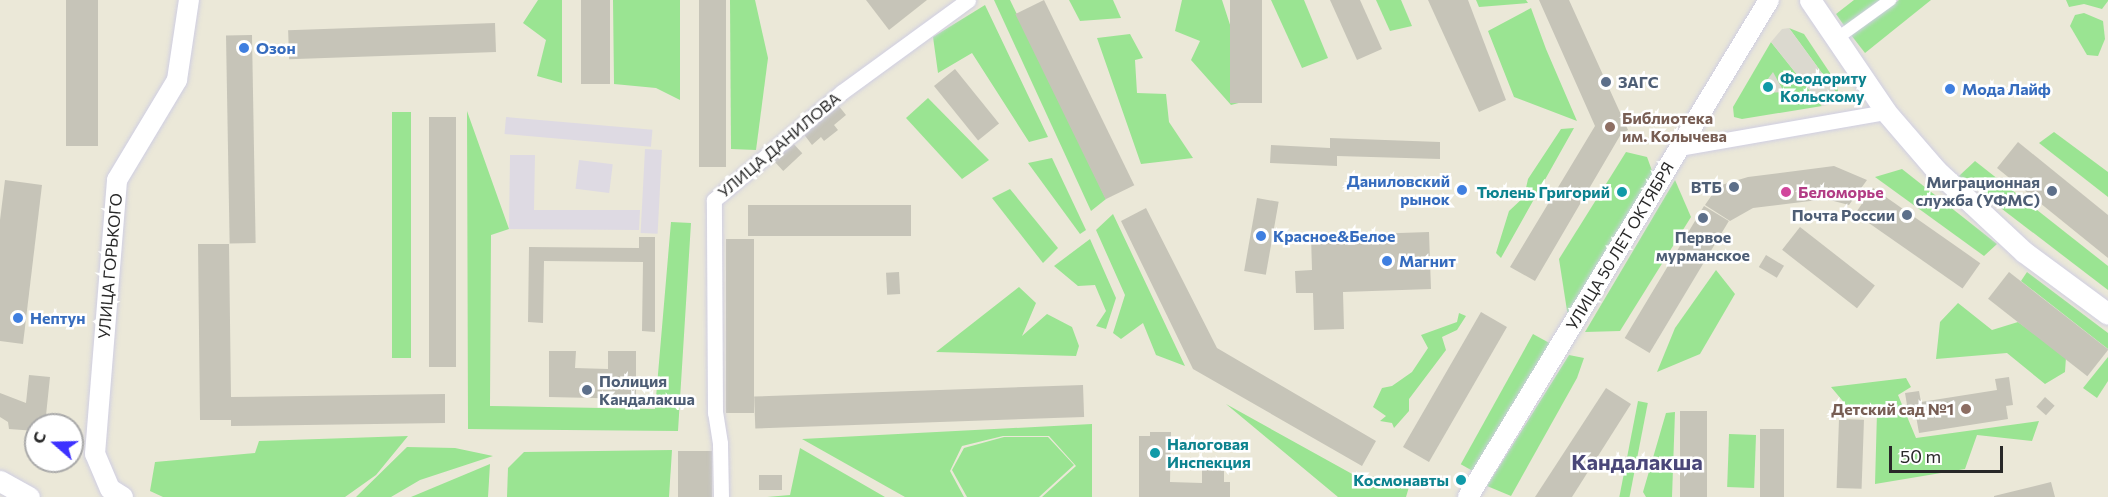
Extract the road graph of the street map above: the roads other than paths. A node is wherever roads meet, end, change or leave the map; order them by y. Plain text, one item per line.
1 (189, 0) edge
2 (968, 0) edge
3 (1769, 0) edge
4 (1810, 0) edge
5 (1890, 0) edge
6 (1836, 39) junction
7 (1886, 112) junction
8 (1679, 148) junction
9 (2108, 314) edge
10 (104, 476) junction
11 (0, 481) edge
12 (1471, 496) edge
13 (29, 497) edge
14 (96, 497) edge
15 (123, 497) edge
16 (721, 497) edge

1 - 10 street, УЛИЦА ГОРЬКОГО
2 - 16 street, УЛИЦА ДАНИЛОВА
3 - 8 street, УЛИЦА 50 ЛЕТ ОКТЯБРЯ
4 - 6 main road
5 - 6 street
6 - 7 main road
7 - 8 street
7 - 9 main road
8 - 12 street, УЛИЦА 50 ЛЕТ ОКТЯБРЯ
10 - 14 street
10 - 15 street
11 - 13 main road

